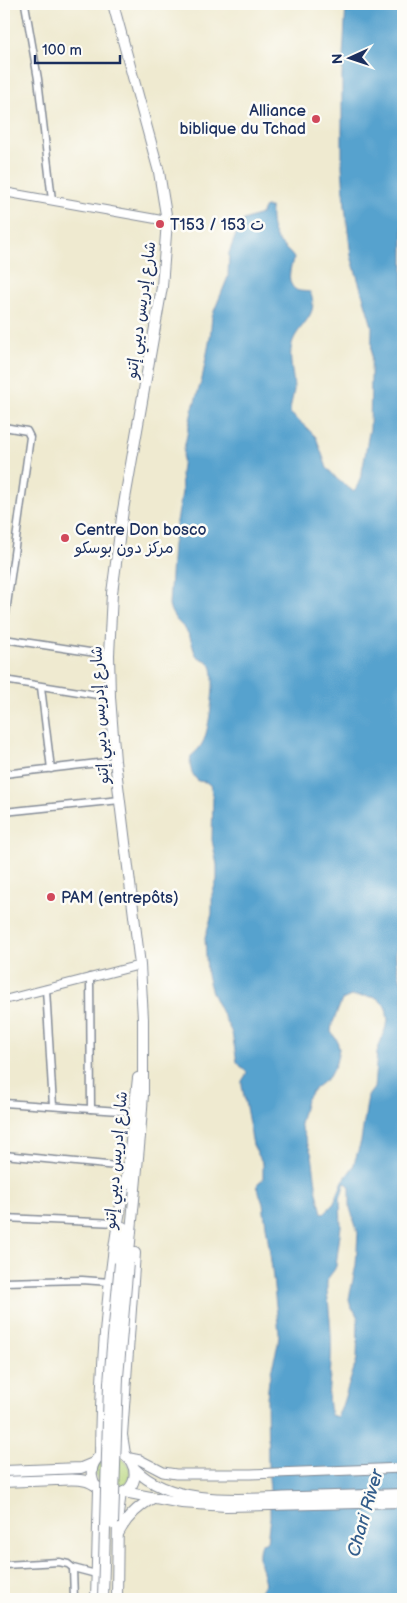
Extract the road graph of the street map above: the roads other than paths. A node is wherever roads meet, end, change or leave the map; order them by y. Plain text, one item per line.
1 (25, 4) edge
2 (113, 4) edge
3 (4, 192) edge
4 (52, 200) junction
5 (167, 220) junction
6 (4, 427) edge
7 (4, 627) edge
8 (4, 638) edge
9 (109, 655) junction
10 (4, 680) edge
11 (41, 686) junction
12 (110, 697) junction
13 (115, 761) junction
14 (51, 769) junction
15 (4, 774) edge
16 (120, 800) junction
17 (4, 812) edge
18 (140, 965) junction
19 (90, 978) junction
20 (46, 989) junction
21 (4, 1000) edge
22 (142, 1060) junction
23 (4, 1103) edge
24 (53, 1106) junction
25 (91, 1109) junction
26 (134, 1112) junction
27 (4, 1154) edge
28 (127, 1167) junction
29 (131, 1179) junction
30 (4, 1218) edge
31 (117, 1223) junction
32 (124, 1263) junction
33 (4, 1282) edge
34 (110, 1282) junction
35 (127, 1456) junction
36 (97, 1459) junction
37 (403, 1468) edge
38 (135, 1470) junction
39 (4, 1471) edge
40 (4, 1482) edge
41 (97, 1487) junction
42 (123, 1493) junction
43 (403, 1494) edge
44 (153, 1498) junction
45 (250, 1502) junction
46 (403, 1502) edge
47 (117, 1535) junction
48 (4, 1565) edge
49 (73, 1568) junction
50 (96, 1574) junction
51 (74, 1599) edge
52 (96, 1599) edge
53 (103, 1599) edge
54 (110, 1599) edge
55 (117, 1599) edge

1 - 4 street
2 - 5 main road, شارع إدريس ديبي إتنو
3 - 4 street
4 - 5 street
5 - 9 main road, شارع إدريس ديبي إتنو
6 - 7 street
8 - 9 street
9 - 12 main road, شارع إدريس ديبي إتنو
10 - 11 street
11 - 12 street
11 - 14 street
12 - 13 main road, شارع إدريس ديبي إتنو
13 - 14 street
13 - 16 main road, شارع إدريس ديبي إتنو
14 - 15 street
16 - 17 street
16 - 18 main road, شارع إدريس ديبي إتنو
18 - 19 street
18 - 22 main road, شارع إدريس ديبي إتنو
19 - 20 street
19 - 25 street
20 - 21 street
20 - 24 street
22 - 26 main road, شارع إدريس ديبي إتنو
22 - 29 main road, شارع إدريس ديبي إتنو
23 - 24 street
24 - 25 street
25 - 26 street
26 - 28 main road, شارع إدريس ديبي إتنو
27 - 28 street
28 - 29 main road, شارع إدريس ديبي إتنو
29 - 31 main road
29 - 32 main road, شارع إدريس ديبي إتنو
29 - 35 main road
30 - 31 street
31 - 34 main road
32 - 53 main road, bridge
32 - 54 main road, bridge
33 - 34 street
34 - 36 main road
35 - 36 main road
35 - 37 main road
35 - 38 main road
36 - 39 main road
36 - 41 main road
38 - 42 main road
38 - 45 main road
40 - 41 main road
41 - 42 main road
41 - 50 main road
42 - 44 main road
42 - 47 main road
43 - 45 main road
44 - 45 main road
44 - 47 main road
45 - 46 main road
47 - 55 main road
48 - 49 street
49 - 50 street
49 - 51 street
50 - 52 main road

